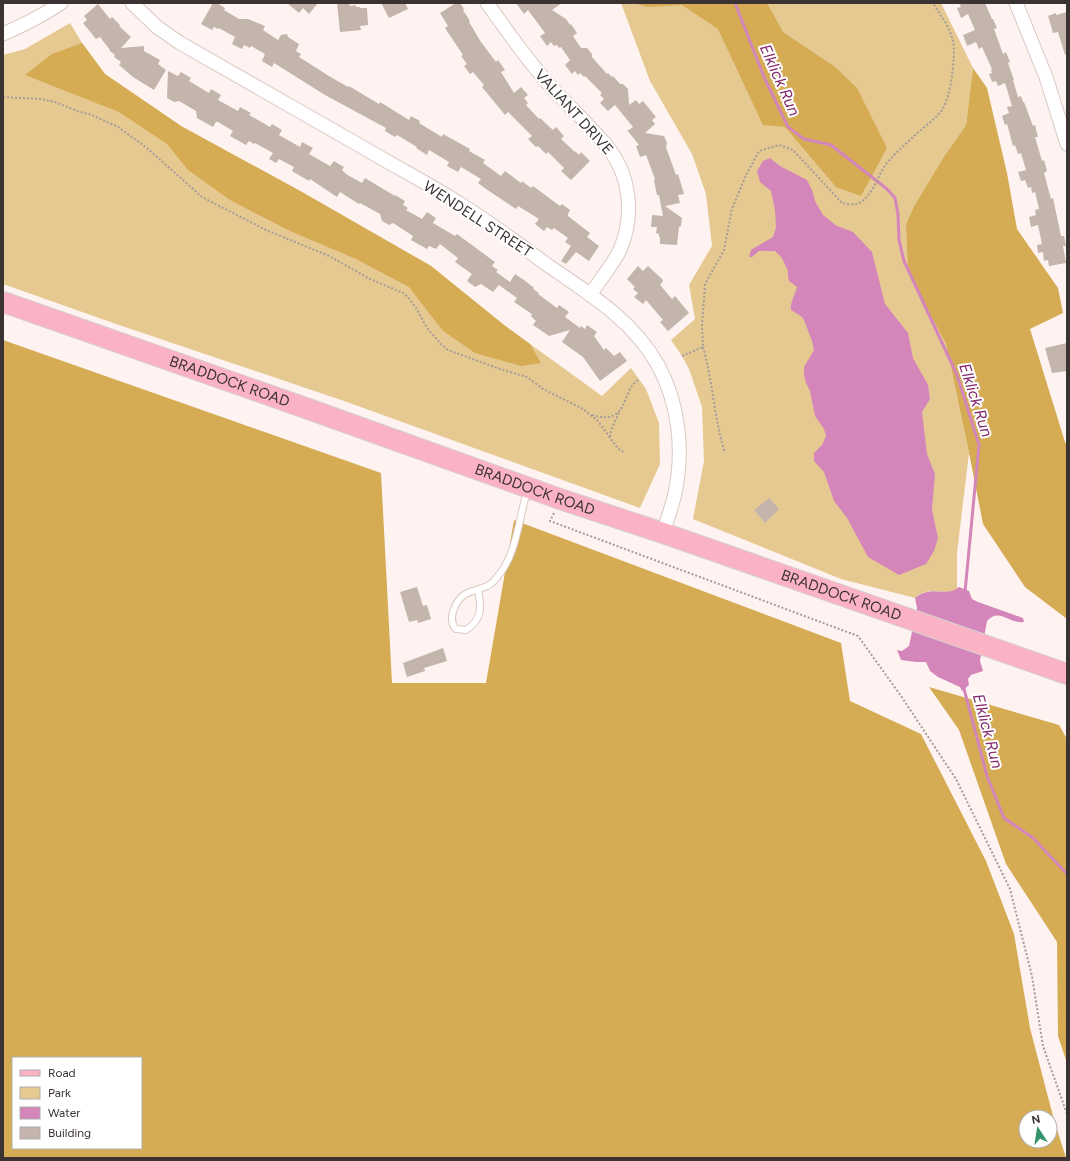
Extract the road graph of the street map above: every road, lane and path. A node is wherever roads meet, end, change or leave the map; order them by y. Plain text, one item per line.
1 (61, 3) edge
2 (132, 3) edge
3 (487, 3) edge
4 (934, 3) edge
5 (1019, 4) edge
6 (3, 34) edge
7 (3, 97) edge
8 (1066, 137) edge
9 (590, 294) junction
10 (3, 302) edge
11 (704, 347) junction
12 (682, 356) dead end
13 (638, 380) dead end
14 (619, 412) junction
15 (591, 415) junction
16 (610, 438) junction
17 (625, 452) dead end
18 (726, 453) dead end
19 (528, 488) junction
20 (562, 500) junction
21 (663, 533) junction
22 (478, 589) junction
23 (1067, 674) edge
24 (1067, 1114) edge

1 - 6 street
2 - 9 street, WENDELL STREET
3 - 9 street, VALIANT DRIVE
4 - 11 path
5 - 8 street
7 - 15 path
9 - 21 street, WENDELL STREET
10 - 19 main road, BRADDOCK ROAD
11 - 12 path
11 - 18 path
13 - 14 path
14 - 15 path
14 - 16 path
15 - 16 path
16 - 17 path
19 - 20 main road, BRADDOCK ROAD
19 - 22 lane
20 - 21 main road, BRADDOCK ROAD
20 - 24 path
21 - 23 main road, BRADDOCK ROAD
22 - 22 lane

